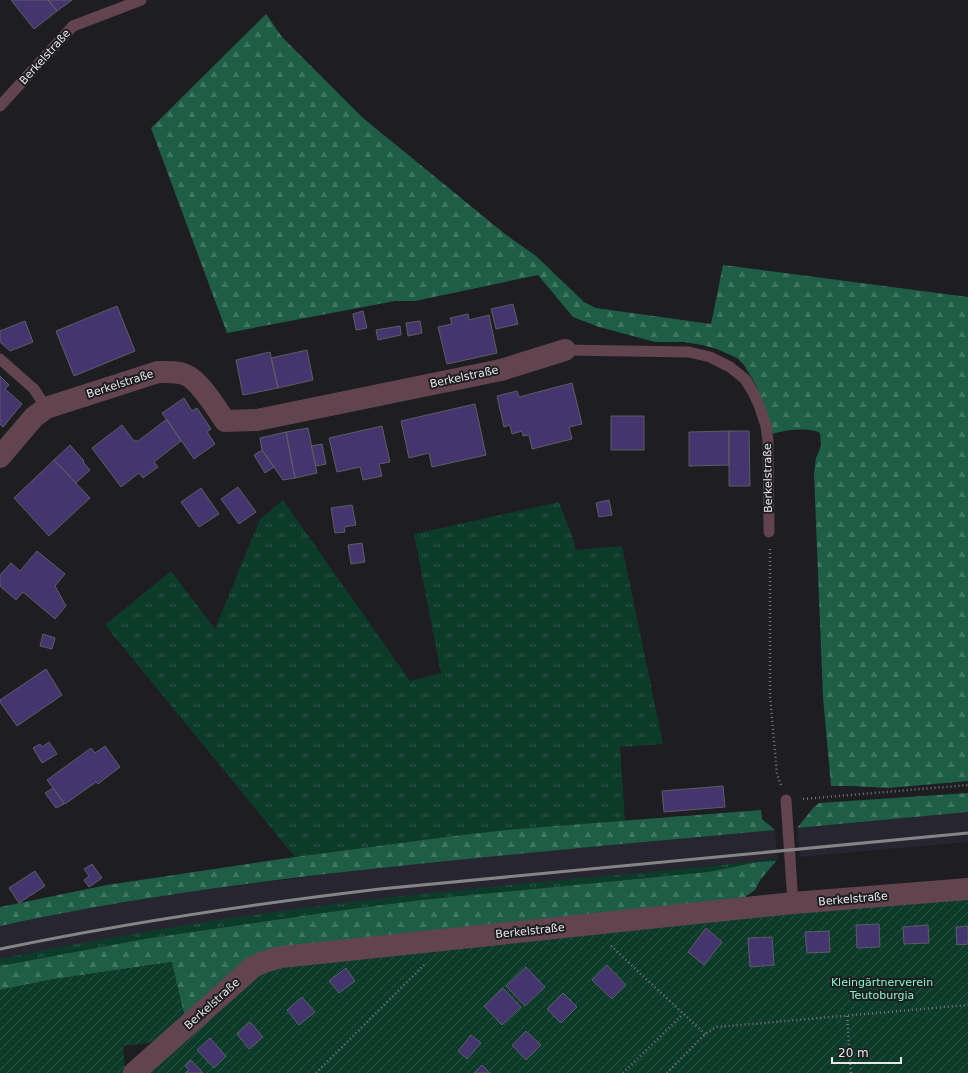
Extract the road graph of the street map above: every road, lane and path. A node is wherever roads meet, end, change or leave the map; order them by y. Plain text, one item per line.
1 (141, 0) edge
2 (0, 106) edge
3 (565, 350) joint
4 (0, 359) edge
5 (46, 408) junction
6 (0, 457) edge
7 (770, 532) joint
8 (968, 785) edge
9 (786, 800) junction
10 (968, 889) edge
11 (794, 904) junction
12 (608, 944) dead end
13 (425, 965) dead end
14 (968, 1005) edge
15 (683, 1014) junction
16 (847, 1016) junction
17 (705, 1034) junction
18 (134, 1073) edge
19 (316, 1073) edge
20 (623, 1073) edge
21 (667, 1073) edge
22 (851, 1073) edge

1 - 2 lane, Berkelstraße
3 - 5 street, Berkelstraße
3 - 7 lane, Berkelstraße
4 - 5 lane
5 - 6 street, Berkelstraße
7 - 9 path
8 - 9 path
9 - 11 lane
10 - 11 street, Berkelstraße
11 - 18 street, Berkelstraße
12 - 15 path
13 - 19 path
14 - 16 path
15 - 17 path
15 - 20 path
16 - 17 path
16 - 22 path
17 - 21 path

